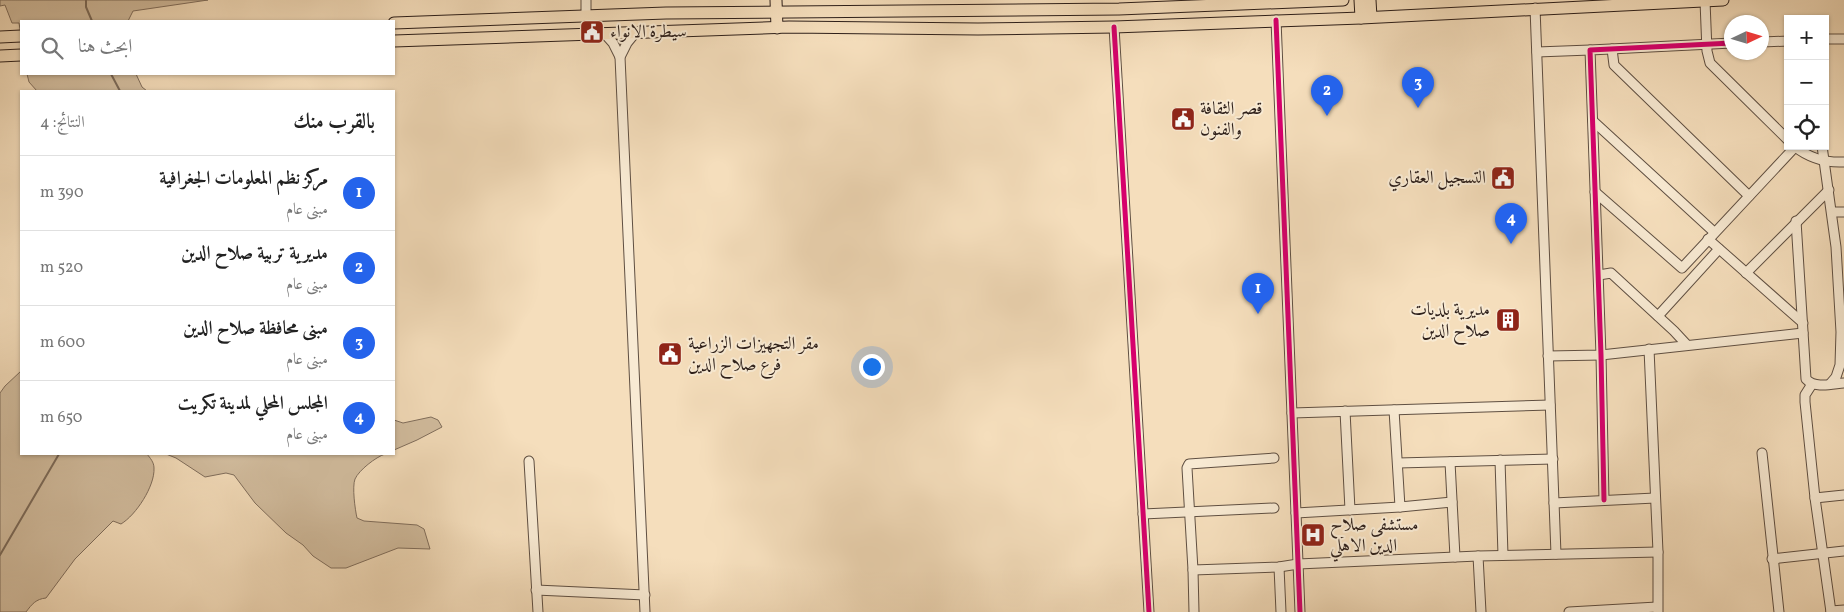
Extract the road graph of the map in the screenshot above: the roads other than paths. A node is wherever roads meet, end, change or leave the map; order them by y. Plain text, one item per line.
1 (586, 0) edge
2 (1343, 0) edge
3 (1360, 0) edge
4 (1370, 0) edge
5 (1724, 0) edge
6 (1706, 1) edge
7 (776, 6) edge
8 (788, 6) edge
9 (1535, 8) junction
10 (586, 16) junction
11 (1366, 17) junction
12 (505, 19) junction
13 (1276, 20) junction
14 (395, 24) edge
15 (1114, 27) junction
16 (783, 28) junction
17 (636, 32) junction
18 (604, 33) junction
19 (20, 36) edge
20 (508, 36) junction
21 (0, 37) edge
22 (1829, 39) edge
23 (1844, 39) edge
24 (395, 41) edge
25 (1784, 41) edge
26 (1769, 42) edge
27 (1724, 43) edge
28 (1706, 44) junction
29 (1612, 48) junction
30 (1590, 50) junction
31 (1537, 52) junction
32 (20, 55) edge
33 (0, 56) edge
34 (620, 57) junction
35 (1592, 121) junction
36 (1784, 136) edge
37 (1792, 150) edge
38 (1800, 150) edge
39 (1823, 150) edge
40 (1825, 162) junction
41 (1844, 162) edge
42 (1829, 190) junction
43 (1595, 192) junction
44 (1749, 196) junction
45 (1832, 212) junction
46 (1844, 212) edge
47 (1796, 221) junction
48 (1711, 235) junction
49 (1719, 249) junction
50 (1746, 273) junction
51 (1599, 275) junction
52 (1658, 316) junction
53 (1803, 323) junction
54 (1803, 333) junction
55 (1687, 345) junction
56 (1649, 349) junction
57 (1601, 355) junction
58 (1548, 356) junction
59 (1843, 363) edge
60 (1844, 383) edge
61 (1812, 384) junction
62 (1830, 384) junction
63 (1550, 405) junction
64 (1394, 410) junction
65 (1345, 411) junction
66 (1292, 413) junction
67 (1762, 453) dead end
68 (1274, 458) dead end
69 (1552, 459) junction
70 (1500, 460) junction
71 (529, 461) dead end
72 (1450, 462) junction
73 (1398, 463) junction
74 (1844, 494) edge
75 (1655, 498) junction
76 (1815, 498) junction
77 (1604, 500) junction
78 (1452, 502) junction
79 (1554, 503) junction
80 (1400, 507) junction
81 (1274, 508) dead end
82 (1350, 510) junction
83 (1296, 512) junction
84 (1189, 513) junction
85 (1143, 514) junction
86 (1844, 551) edge
87 (1658, 552) junction
88 (1556, 554) junction
89 (1822, 554) junction
90 (1503, 555) junction
91 (1478, 556) junction
92 (1455, 557) junction
93 (1772, 559) junction
94 (1298, 564) junction
95 (1278, 566) junction
96 (1193, 570) junction
97 (536, 590) junction
98 (645, 595) junction
99 (1657, 610) edge
100 (1844, 610) edge
101 (538, 612) edge
102 (645, 612) edge
103 (1149, 612) edge
104 (1194, 612) edge
105 (1281, 612) edge
106 (1300, 612) edge
107 (1481, 612) edge
108 (1569, 612) edge
109 (1779, 612) edge
110 (1831, 612) edge

1 - 10 street
2 - 8 main road
3 - 11 main road
4 - 11 main road
5 - 6 main road
6 - 9 main road
6 - 28 street
7 - 8 main road
7 - 10 main road
7 - 16 main road
8 - 16 main road
9 - 11 main road
9 - 31 street
10 - 12 main road
11 - 13 main road
12 - 14 main road
12 - 20 main road
13 - 15 main road
13 - 66 street
15 - 16 main road
15 - 85 street
16 - 17 main road
17 - 18 main road
17 - 34 street
18 - 20 main road
18 - 34 street
19 - 21 main road
20 - 24 main road
22 - 23 street
25 - 26 street
27 - 28 street
28 - 29 street
28 - 36 street
29 - 30 street
29 - 44 street
30 - 31 street
30 - 35 street
31 - 58 street
32 - 33 main road
34 - 98 street
35 - 43 street
35 - 48 street
37 - 44 street
38 - 40 street
39 - 40 street
40 - 41 street
40 - 42 street
42 - 45 street
42 - 47 street
43 - 48 street
43 - 51 street
44 - 48 street
45 - 46 street
45 - 59 street
47 - 50 street
47 - 53 street
48 - 49 street
49 - 50 street
49 - 52 street
50 - 53 street
51 - 52 street
51 - 57 street
52 - 55 street
53 - 54 street
54 - 55 street
54 - 61 street
55 - 56 street
56 - 57 street
56 - 75 street
57 - 58 street
57 - 77 street
58 - 63 street
59 - 62 street
60 - 62 street
61 - 62 street
61 - 76 street
63 - 64 street
63 - 69 street
64 - 65 street
64 - 73 street
65 - 66 street
65 - 82 street
66 - 83 street
67 - 93 street
68 - 84 street
69 - 70 street
69 - 79 street
70 - 72 street
70 - 90 street
71 - 97 street
72 - 73 street
72 - 78 street
73 - 80 street
74 - 76 street
75 - 77 street
75 - 87 street
76 - 89 street
77 - 79 street
78 - 80 street
78 - 92 street
79 - 88 street
80 - 82 street
81 - 84 street
82 - 83 street
83 - 94 street
84 - 85 street
84 - 96 street
85 - 103 street
86 - 89 street
87 - 88 street
87 - 99 street
88 - 90 street
89 - 93 street
89 - 110 street
90 - 91 street
91 - 92 street
91 - 107 street
92 - 94 street
93 - 109 street
94 - 95 street
94 - 106 street
95 - 96 street
95 - 105 street
96 - 104 street
97 - 98 street
97 - 101 street
98 - 102 street
99 - 108 street
100 - 110 street

